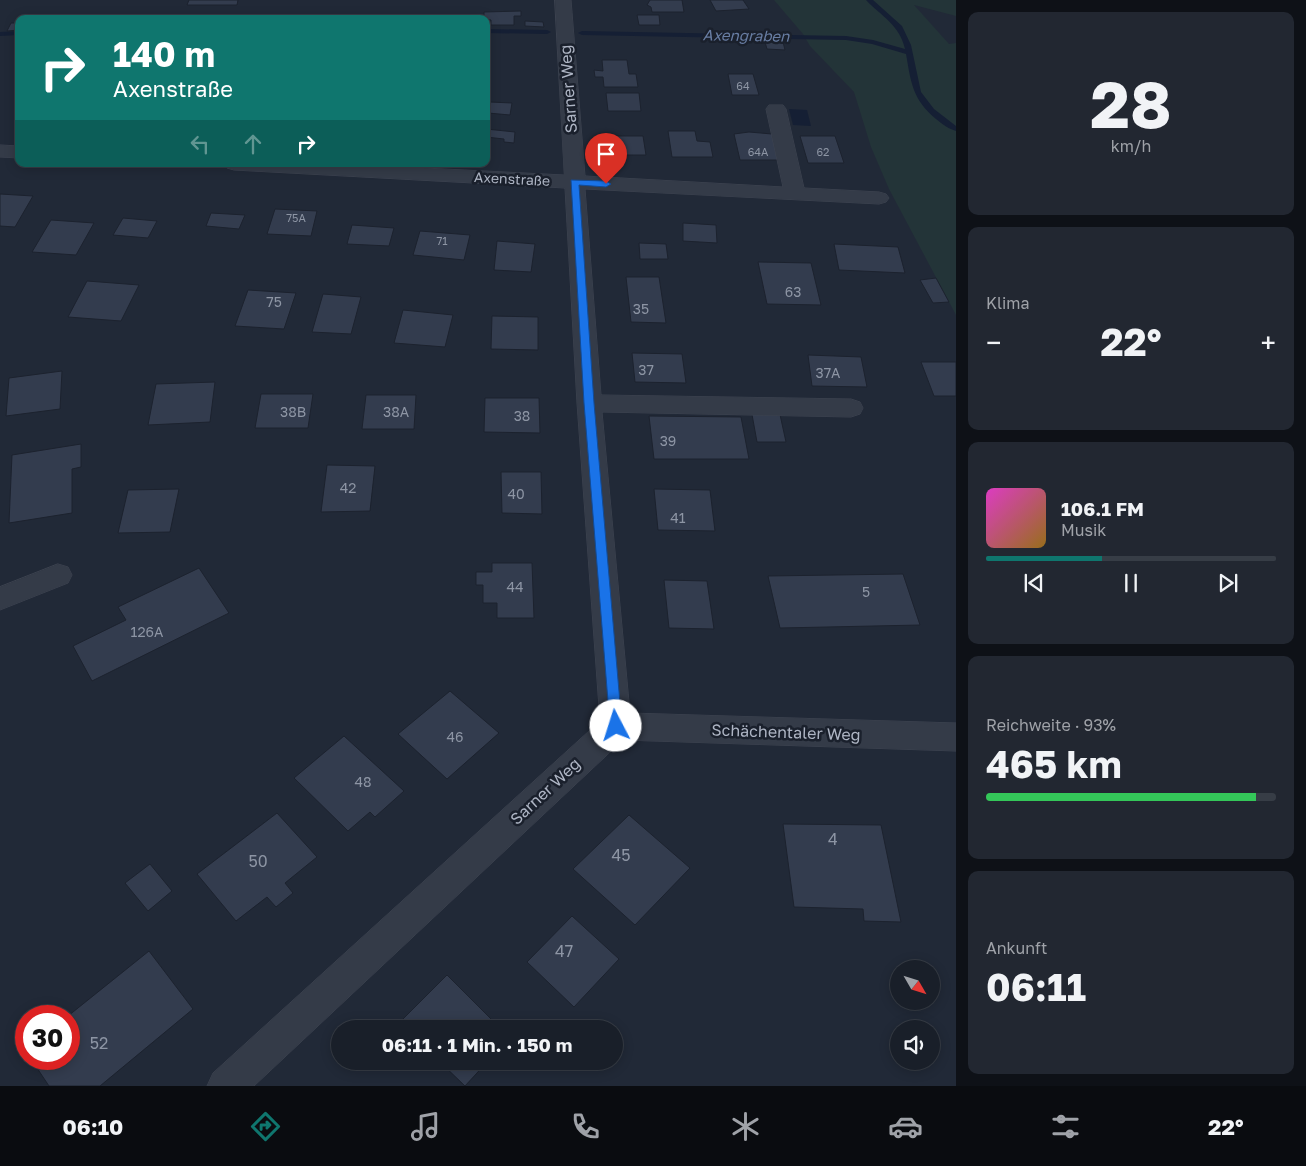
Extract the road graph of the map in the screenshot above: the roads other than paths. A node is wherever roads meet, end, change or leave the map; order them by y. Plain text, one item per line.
1 (562, 0) edge
2 (776, 109) dead end
3 (0, 151) edge
4 (15, 152) edge
5 (291, 167) edge
6 (574, 182) junction
7 (795, 194) junction
8 (879, 198) dead end
9 (589, 403) junction
10 (851, 408) dead end
11 (58, 575) dead end
12 (0, 599) edge
13 (616, 726) junction
14 (956, 737) edge
15 (226, 1086) edge

1 - 6 street, Sarner Weg
2 - 7 street
3 - 4 street
5 - 6 street, Axenstraße
6 - 7 street, Axenstraße
6 - 9 street, Sarner Weg
7 - 8 street, Axenstraße
9 - 10 street
9 - 13 street, Sarner Weg
11 - 12 street
13 - 14 street, Schächentaler Weg
13 - 15 street, Sarner Weg

